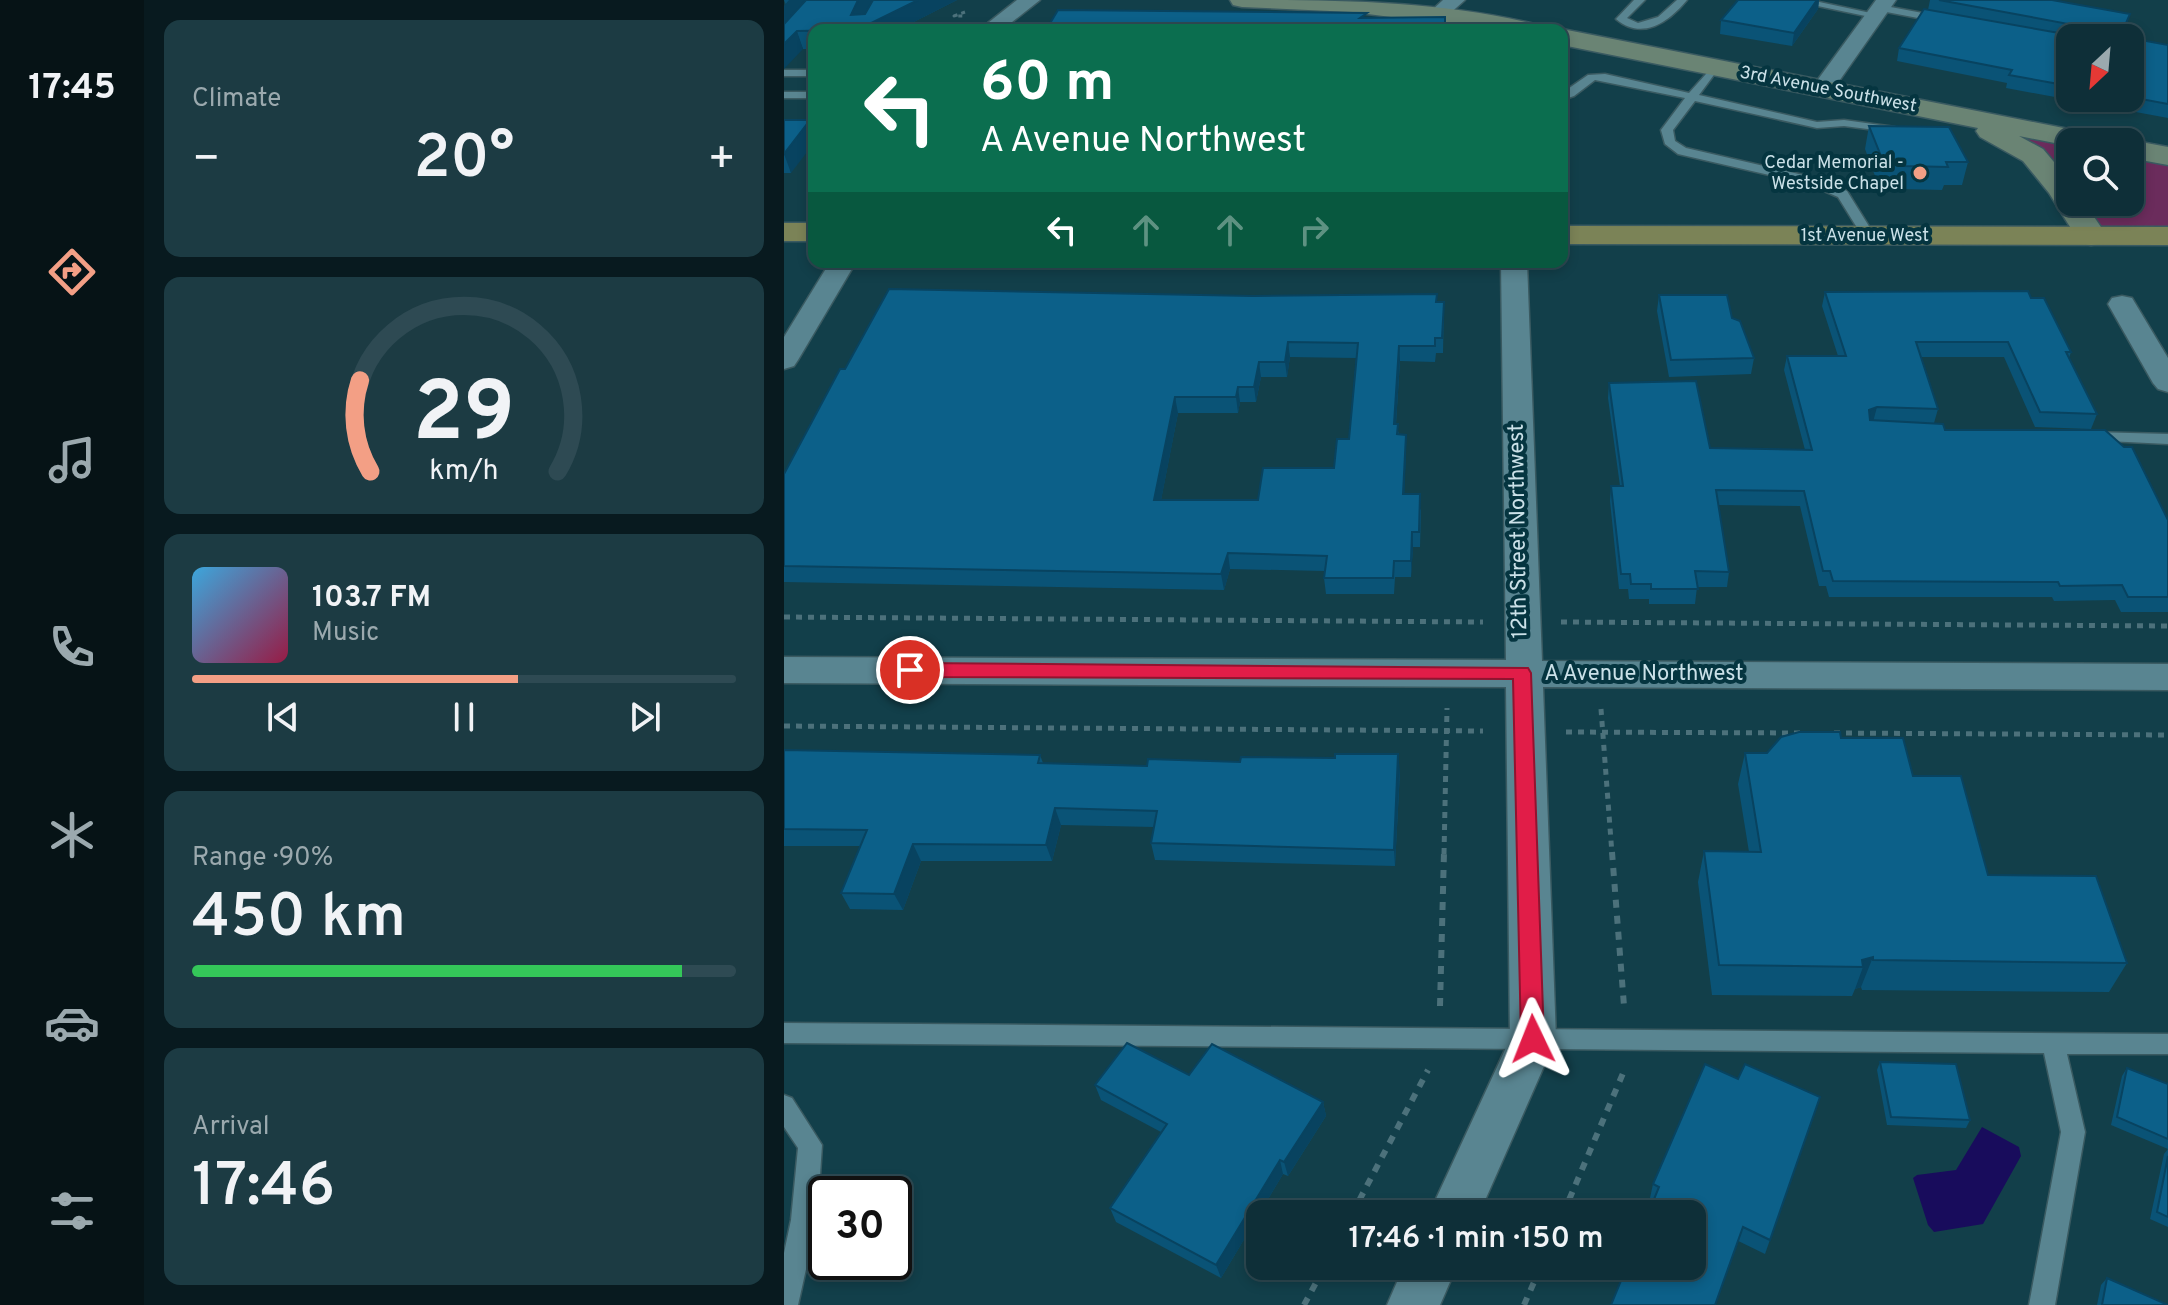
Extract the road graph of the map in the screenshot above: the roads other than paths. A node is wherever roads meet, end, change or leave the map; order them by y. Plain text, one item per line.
1 (1030, 0) edge
2 (1242, 0) edge
3 (1389, 0) edge
4 (1640, 0) edge
5 (1682, 0) edge
6 (1794, 0) edge
7 (1448, 6) edge
8 (1880, 8) edge
9 (1475, 19) junction
10 (1953, 22) edge
11 (997, 24) edge
12 (1500, 24) edge
13 (1631, 24) junction
14 (1568, 38) edge
15 (1610, 46) junction
16 (1714, 68) junction
17 (784, 73) edge
18 (808, 73) edge
19 (1822, 89) junction
20 (1568, 93) edge
21 (784, 95) edge
22 (808, 95) edge
23 (1691, 96) junction
24 (1953, 120) junction
25 (1897, 130) edge
26 (2056, 136) edge
27 (2144, 152) edge
28 (2168, 156) edge
29 (784, 232) edge
30 (808, 232) edge
31 (1568, 235) edge
32 (1869, 236) junction
33 (2091, 236) junction
34 (2168, 236) edge
35 (839, 268) edge
36 (1514, 268) edge
37 (2122, 304) dead end
38 (784, 360) edge
39 (2168, 383) edge
40 (2079, 437) edge
41 (2168, 439) edge
42 (784, 670) edge
43 (1522, 673) junction
44 (2168, 677) edge
45 (784, 1033) edge
46 (1533, 1039) junction
47 (2053, 1043) junction
48 (2168, 1044) edge
49 (784, 1106) edge
50 (1460, 1200) edge
51 (1425, 1280) edge
52 (785, 1305) edge
53 (1413, 1305) edge
54 (2042, 1305) edge

1 - 11 street
2 - 9 main road
3 - 7 main road
4 - 13 lane
5 - 13 lane
6 - 8 lane
7 - 9 main road
8 - 10 lane
8 - 19 street
9 - 12 main road
13 - 15 lane
14 - 15 main road, 3rd Avenue Southwest
15 - 16 main road, 3rd Avenue Southwest
16 - 19 main road, 3rd Avenue Southwest
16 - 23 lane
17 - 18 lane
19 - 24 main road, 3rd Avenue Southwest
20 - 23 lane
21 - 22 lane
23 - 25 lane
23 - 32 lane
24 - 26 main road, 3rd Avenue Southwest
24 - 33 main road
27 - 28 main road
29 - 30 main road
31 - 32 main road, 1st Avenue West
32 - 33 main road, 1st Avenue West
33 - 34 main road, 1st Avenue West
35 - 38 street
36 - 43 street, 12th Street Northwest
37 - 39 street
40 - 41 lane
42 - 43 street, A Avenue Northwest
43 - 44 street, A Avenue Northwest
43 - 46 street, 12th Street Northwest
45 - 46 lane
46 - 47 lane
46 - 50 street, 12th Street Northwest
47 - 48 lane
47 - 54 lane
49 - 52 lane
51 - 53 street

